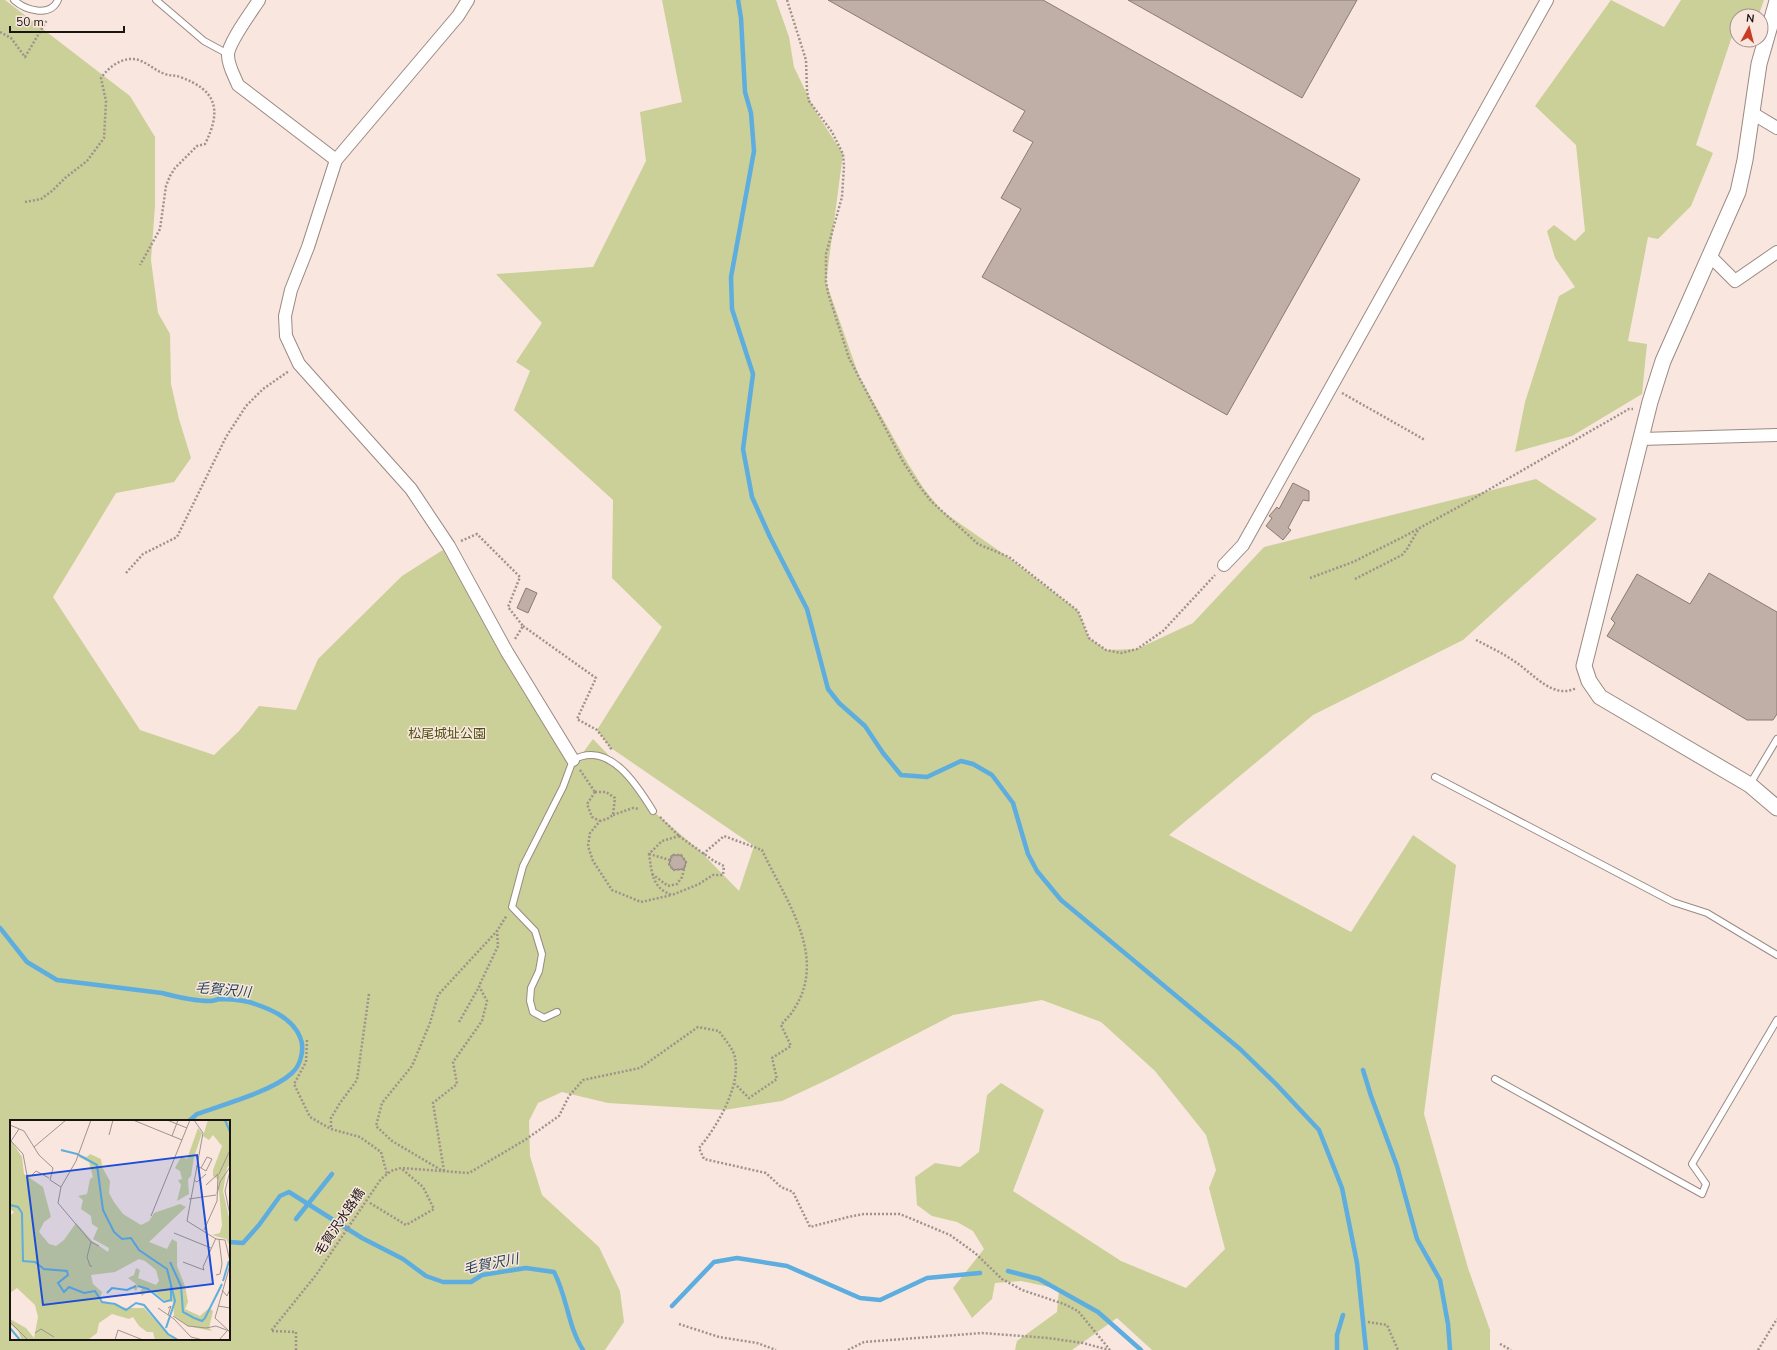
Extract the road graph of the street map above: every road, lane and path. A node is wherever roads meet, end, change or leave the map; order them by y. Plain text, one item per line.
1 (14, 0) edge
2 (156, 0) edge
3 (260, 0) edge
4 (468, 0) edge
5 (787, 0) edge
6 (1547, 0) edge
7 (1777, 1) edge
8 (57, 2) edge
9 (0, 32) edge
10 (228, 54) junction
11 (1752, 113) junction
12 (1777, 128) edge
13 (336, 160) junction
14 (25, 202) dead end
15 (1777, 252) edge
16 (1710, 256) junction
17 (140, 265) dead end
18 (299, 364) junction
19 (1332, 387) junction
20 (1649, 406) junction
21 (1777, 435) edge
22 (1425, 440) dead end
23 (1641, 440) junction
24 (1419, 528) junction
25 (449, 546) junction
26 (1224, 566) joint
27 (126, 573) dead end
28 (1310, 578) dead end
29 (1355, 580) dead end
30 (523, 626) junction
31 (1476, 640) dead end
32 (507, 652) junction
33 (1589, 681) junction
34 (1777, 739) edge
35 (604, 758) junction
36 (573, 760) junction
37 (1435, 777) dead end
38 (1750, 785) junction
39 (595, 792) junction
40 (1777, 808) edge
41 (653, 811) dead end
42 (600, 821) junction
43 (650, 854) junction
44 (703, 854) junction
45 (670, 860) junction
46 (684, 869) junction
47 (652, 874) junction
48 (672, 895) junction
49 (512, 907) junction
50 (497, 931) junction
51 (1777, 955) edge
52 (479, 986) junction
53 (369, 994) dead end
54 (557, 1012) dead end
55 (1777, 1020) edge
56 (459, 1022) dead end
57 (307, 1040) dead end
58 (1495, 1079) dead end
59 (735, 1084) junction
60 (331, 1129) junction
61 (401, 1168) junction
62 (444, 1171) junction
63 (387, 1174) junction
64 (370, 1203) dead end
65 (1777, 1319) edge
66 (1368, 1322) dead end
67 (679, 1324) dead end
68 (1500, 1344) dead end
69 (296, 1350) edge
70 (776, 1350) edge
71 (848, 1350) edge
72 (1398, 1350) edge
73 (1511, 1350) edge
74 (1758, 1350) edge

1 - 8 lane
2 - 10 lane
3 - 10 street
4 - 13 street
5 - 26 path
6 - 19 street
7 - 11 street
8 - 9 path
10 - 13 street
11 - 12 street
11 - 16 street
13 - 18 street
14 - 17 path
15 - 16 street
16 - 20 street
18 - 25 street
18 - 27 path
19 - 22 path
19 - 26 street
20 - 23 street
20 - 24 path
21 - 23 street
23 - 33 street
24 - 28 path
24 - 29 path
25 - 30 path
25 - 32 street
30 - 32 path
30 - 35 path
31 - 33 path
32 - 36 street
33 - 38 street
34 - 38 lane
35 - 36 lane
35 - 41 lane
36 - 39 path
36 - 49 lane
37 - 51 lane
38 - 40 street
39 - 42 path
39 - 42 path
42 - 48 path
43 - 44 path
43 - 45 path
43 - 47 path
44 - 48 path
44 - 59 path
45 - 46 path
45 - 46 path
46 - 47 path
47 - 48 path
49 - 50 path
49 - 54 lane
50 - 52 path
50 - 62 path
52 - 56 path
52 - 62 path
53 - 60 path
55 - 58 lane
57 - 60 path
59 - 62 path
59 - 71 path
60 - 63 path
61 - 62 path
61 - 63 path, 毛賀沢水路橋
61 - 64 path
63 - 69 path, 毛賀沢水路橋
65 - 74 path
66 - 72 path
67 - 70 path
68 - 73 path

